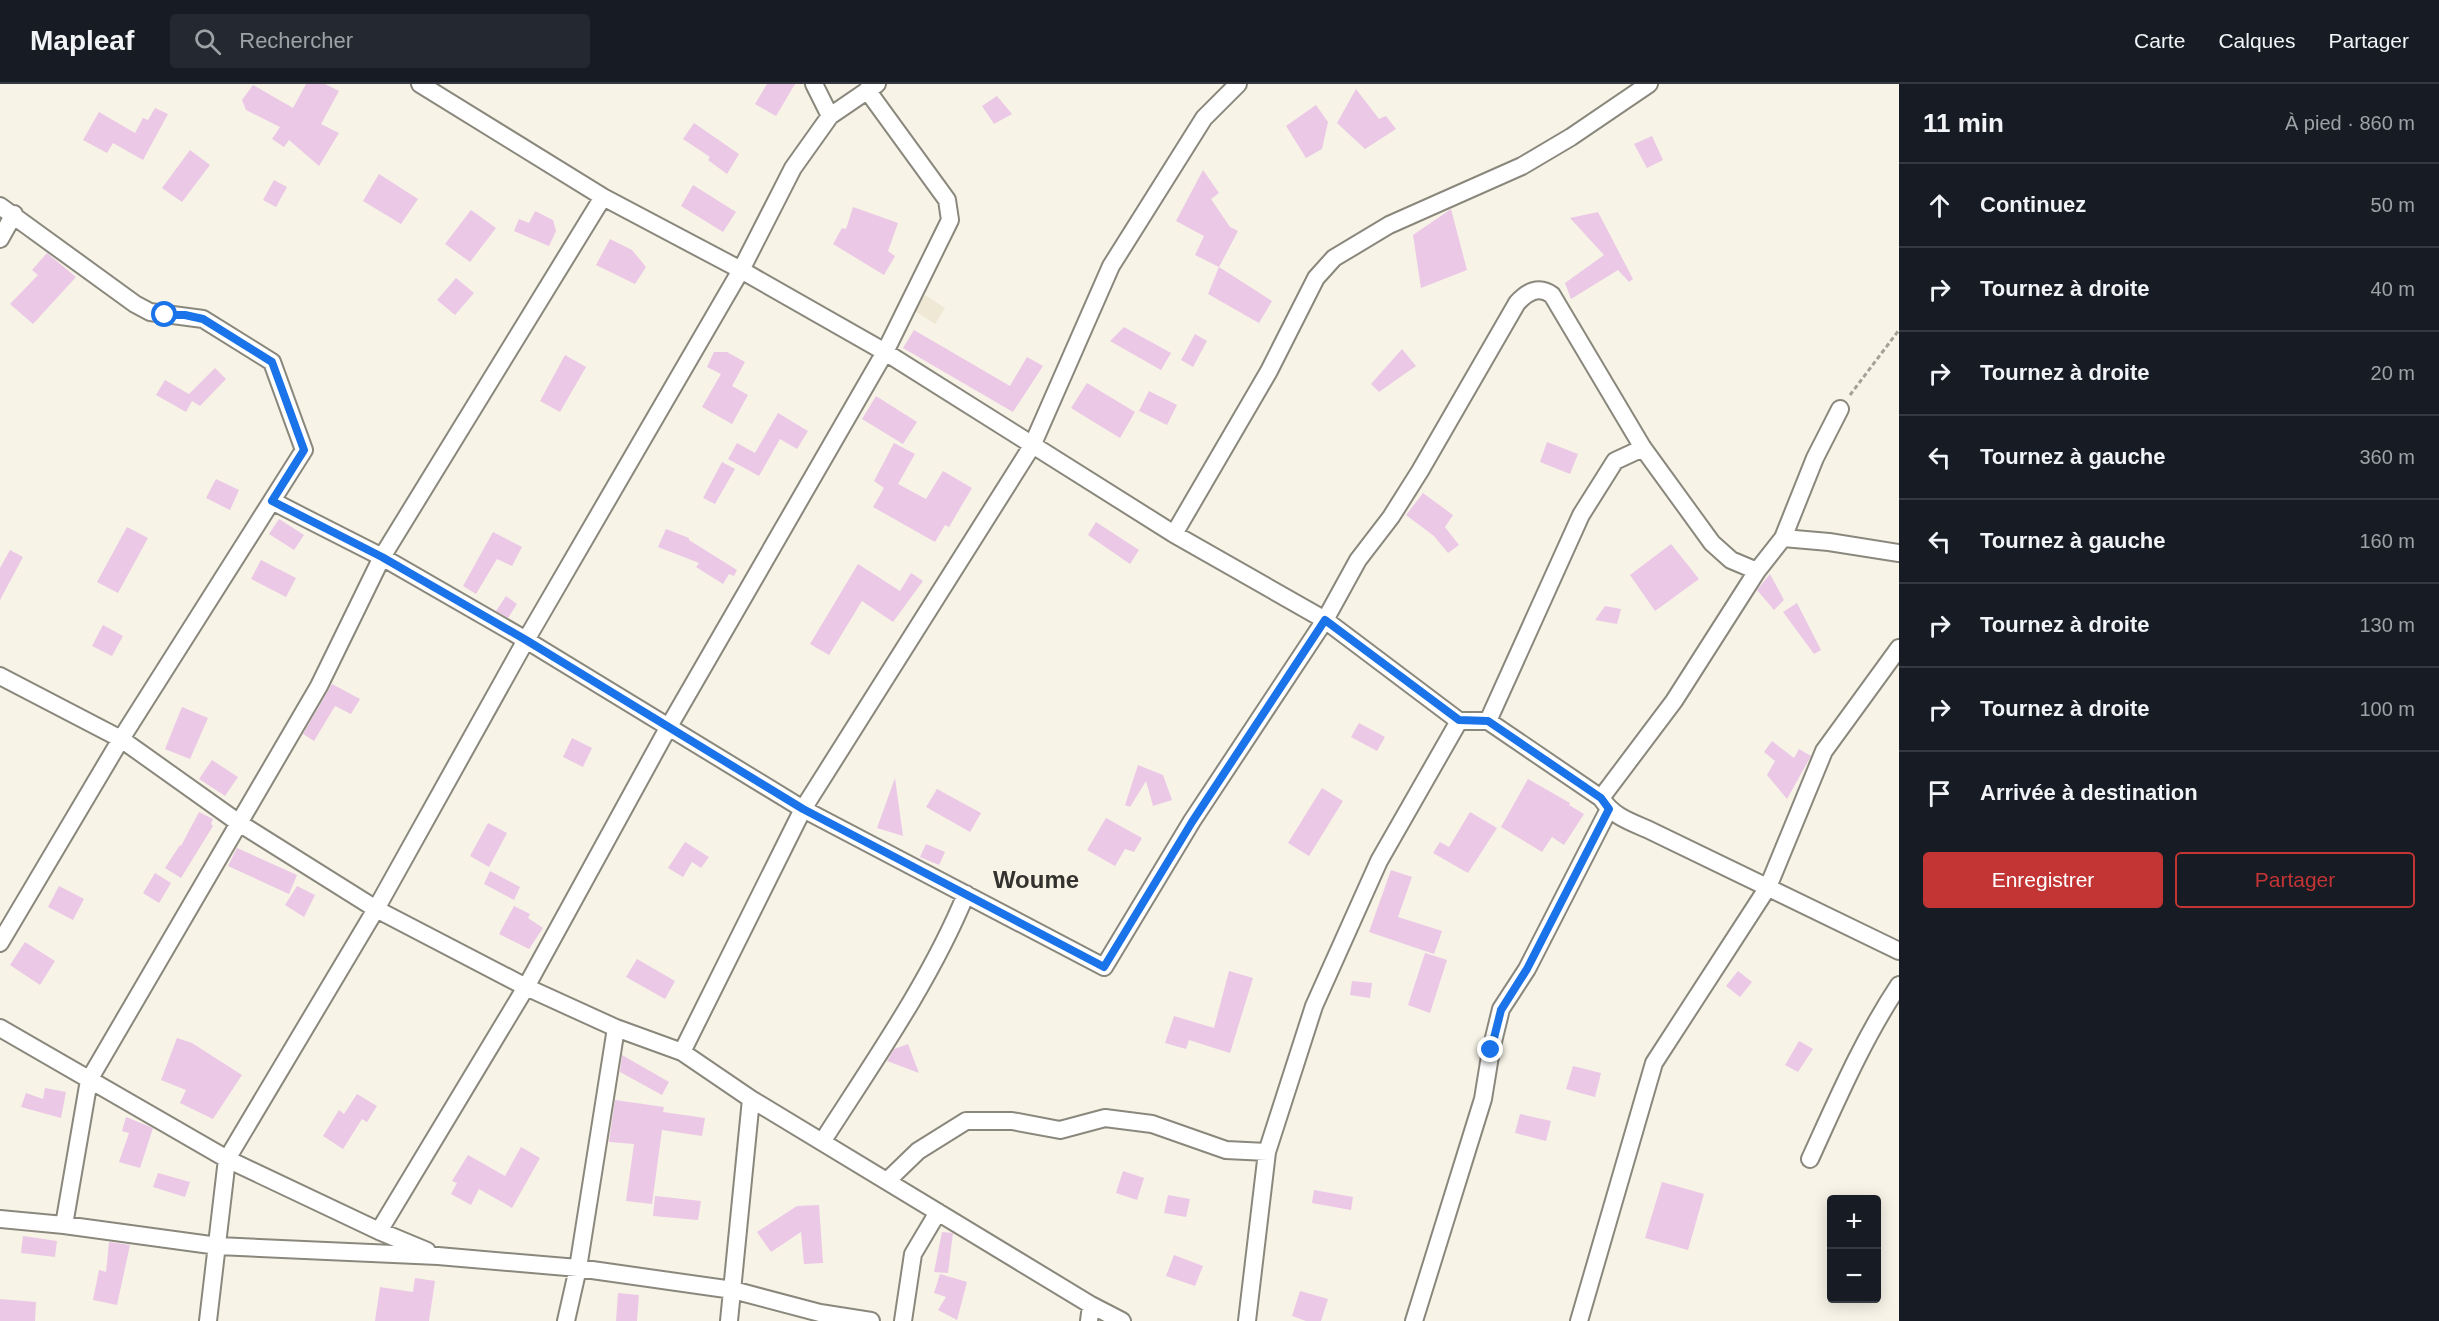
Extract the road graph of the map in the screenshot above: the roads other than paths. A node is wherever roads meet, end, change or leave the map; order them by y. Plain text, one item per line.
1 (420, 84) edge
2 (814, 84) edge
3 (1238, 84) edge
4 (1649, 84) edge
5 (872, 87) edge
6 (830, 116) junction
7 (603, 197) junction
8 (7, 210) edge
9 (0, 239) edge
10 (741, 270) junction
11 (885, 352) junction
12 (1840, 409) road end
13 (1032, 446) junction
14 (1643, 448) junction
15 (272, 501) junction
16 (1174, 534) junction
17 (1783, 537) junction
18 (1899, 554) edge
19 (382, 557) junction
20 (1757, 571) junction
21 (1325, 620) junction
22 (526, 640) junction
23 (1899, 648) edge
24 (0, 676) edge
25 (1459, 720) junction
26 (1488, 721) junction
27 (668, 728) junction
28 (121, 739) junction
29 (1605, 804) junction
30 (803, 809) junction
31 (238, 823) junction
32 (1768, 887) junction
33 (966, 894) junction
34 (376, 909) junction
35 (0, 943) edge
36 (1899, 951) edge
37 (1899, 985) edge
38 (526, 987) junction
39 (0, 1028) edge
40 (616, 1028) junction
41 (682, 1052) junction
42 (89, 1080) junction
43 (751, 1099) junction
44 (822, 1142) junction
45 (1268, 1152) junction
46 (227, 1159) junction
47 (1810, 1159) dead end
48 (887, 1181) junction
49 (938, 1212) junction
50 (0, 1219) edge
51 (64, 1225) junction
52 (379, 1231) junction
53 (218, 1246) junction
54 (438, 1256) junction
55 (578, 1268) junction
56 (734, 1290) junction
57 (1090, 1313) edge
58 (208, 1321) edge
59 (566, 1321) edge
60 (729, 1321) edge
61 (871, 1321) edge
62 (903, 1321) edge
63 (1122, 1321) edge
64 (1247, 1321) edge
65 (1414, 1321) edge
66 (1579, 1321) edge

1 - 7 street
2 - 6 street
3 - 13 street
4 - 16 street
5 - 6 street
5 - 11 street
6 - 10 street
7 - 10 street
7 - 19 street
8 - 9 street
8 - 15 street
10 - 11 street
10 - 22 street
11 - 13 street
11 - 27 street
12 - 17 street
13 - 16 street
13 - 30 street
14 - 20 street
14 - 21 street
14 - 26 street
15 - 19 street
15 - 28 street
16 - 21 street
17 - 18 street
17 - 20 street
19 - 22 street
19 - 31 street
20 - 29 street
21 - 25 street
21 - 33 street
22 - 27 street
22 - 34 street
23 - 32 street
24 - 28 street
25 - 26 street
25 - 45 street
26 - 29 street
27 - 30 street
27 - 38 street
28 - 31 street
28 - 35 street
29 - 32 street
29 - 65 street
30 - 33 street
30 - 41 street
31 - 34 street
31 - 42 street
32 - 36 street
32 - 66 street
33 - 44 street
34 - 38 street
34 - 46 street
37 - 47 street
38 - 40 street
38 - 52 street
39 - 42 street
40 - 41 street
40 - 55 street
41 - 43 street
42 - 46 street
42 - 51 street
43 - 44 street
43 - 56 street
44 - 48 street
45 - 48 street
45 - 64 street
46 - 52 street
46 - 53 street
48 - 49 street
49 - 57 street
49 - 62 street
50 - 51 street
51 - 53 street
52 - 54 street
53 - 54 street
53 - 58 street
54 - 55 street
55 - 56 street
55 - 59 street
56 - 60 street
56 - 61 street
57 - 63 street

